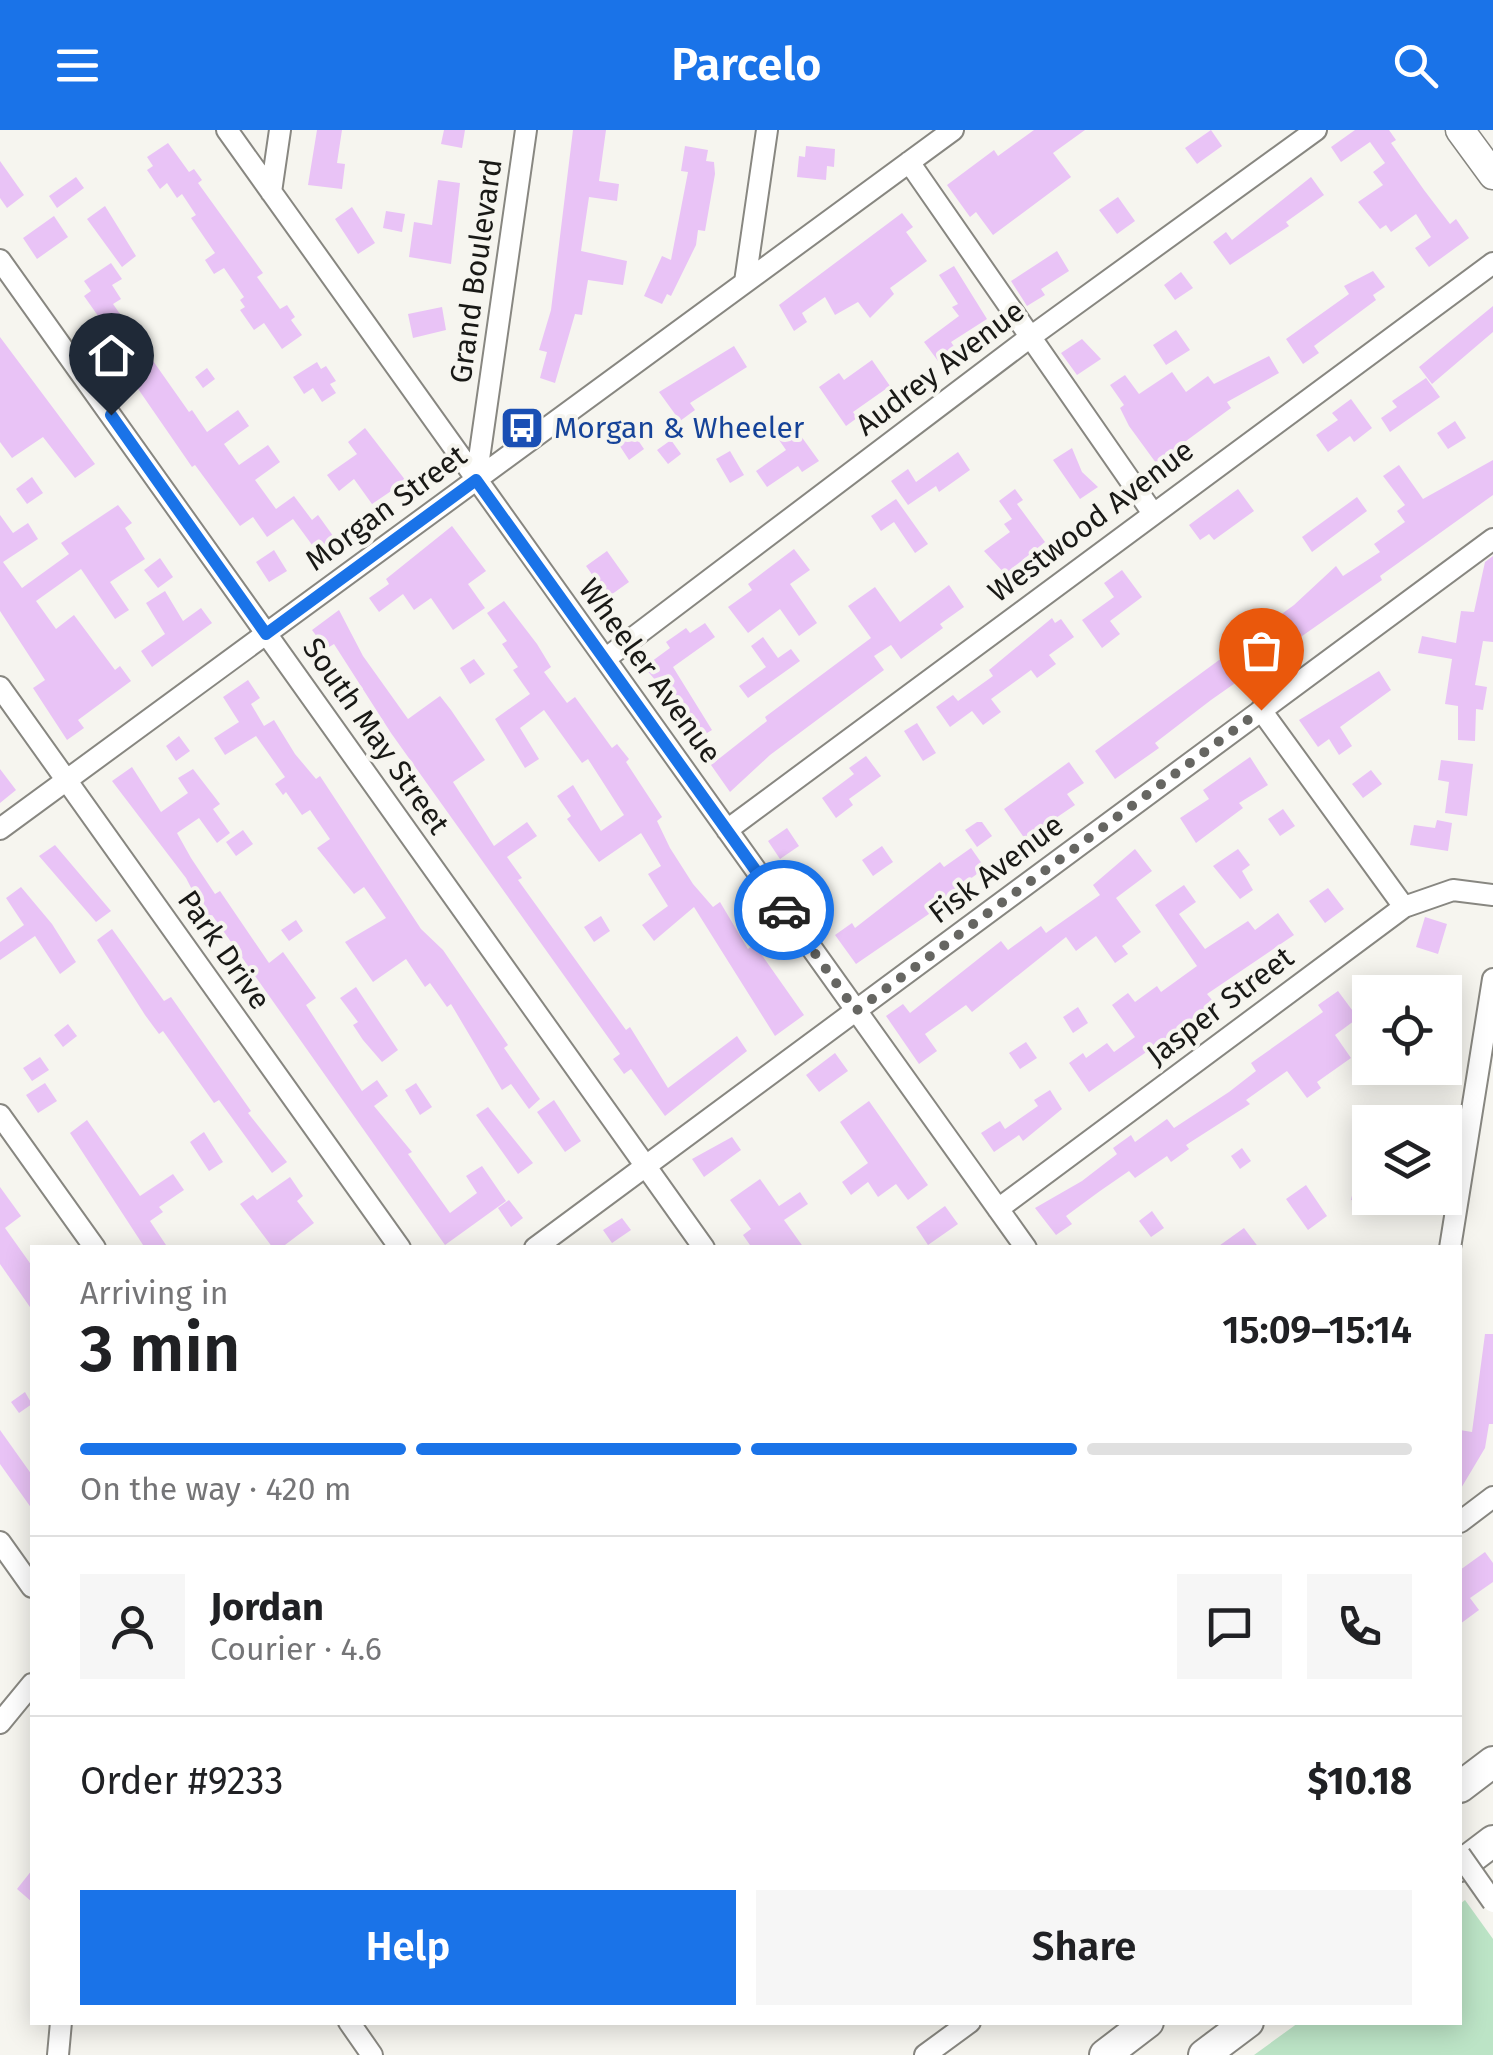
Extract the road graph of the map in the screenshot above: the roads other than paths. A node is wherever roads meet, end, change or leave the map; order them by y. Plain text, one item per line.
1 (227, 130) edge
2 (280, 130) edge
3 (526, 130) edge
4 (767, 130) edge
5 (954, 130) edge
6 (1316, 130) edge
7 (1460, 130) edge
8 (909, 162) junction
9 (1493, 176) edge
10 (271, 192) junction
11 (0, 260) edge
12 (1493, 264) edge
13 (745, 282) junction
14 (1030, 338) junction
15 (476, 480) junction
16 (1152, 512) junction
17 (1493, 539) edge
18 (266, 634) junction
19 (605, 659) junction
20 (0, 686) edge
21 (1261, 710) junction
22 (66, 780) junction
23 (0, 829) edge
24 (727, 830) junction
25 (1493, 896) edge
26 (1404, 907) junction
27 (1493, 979) edge
28 (856, 1011) junction
29 (0, 1115) edge
30 (646, 1168) junction
31 (998, 1210) junction
32 (92, 1245) edge
33 (398, 1245) edge
34 (539, 1245) edge
35 (702, 1245) edge
36 (1024, 1245) edge
37 (1450, 1245) edge
38 (1493, 1498) edge
39 (1462, 1521) edge
40 (0, 1542) edge
41 (30, 1585) edge
42 (30, 1686) edge
43 (0, 1723) edge
44 (1493, 1762) edge
45 (1462, 1785) edge
46 (1493, 1841) edge
47 (1462, 1859) edge
48 (1462, 1864) edge
49 (1493, 1902) edge
50 (61, 2025) edge
51 (351, 2025) edge
52 (960, 2025) edge
53 (1144, 2025) edge
54 (1244, 2025) edge
55 (58, 2055) edge
56 (372, 2055) edge
57 (926, 2055) edge
58 (1105, 2055) edge
59 (1204, 2055) edge

1 - 10 street, Wheeler Avenue
2 - 10 street
3 - 15 street, Grand Boulevard
4 - 13 street
5 - 8 street, Morgan Street
6 - 14 street, Audrey Avenue
7 - 9 main road
8 - 13 street, Morgan Street
8 - 14 street
10 - 15 street, Wheeler Avenue
11 - 18 street, South May Street
12 - 16 street, Westwood Avenue
13 - 15 street, Morgan Street
14 - 16 street
14 - 19 street, Audrey Avenue
15 - 18 street, Morgan Street
15 - 19 street, Wheeler Avenue
16 - 24 street, Westwood Avenue
17 - 21 street, Fisk Avenue
18 - 22 street, Morgan Street
18 - 30 street, South May Street
19 - 24 street, Wheeler Avenue
20 - 22 street, Park Drive
21 - 26 street
21 - 28 street, Fisk Avenue
22 - 23 street, Morgan Street
22 - 33 street, Park Drive
24 - 28 street, Wheeler Avenue
25 - 26 street, Jasper Street
26 - 31 street, Jasper Street
27 - 37 street
28 - 30 street, Fisk Avenue
28 - 31 street, Wheeler Avenue
29 - 32 street
30 - 34 street, Fisk Avenue
30 - 35 street, South May Street
31 - 36 street, Wheeler Avenue
38 - 39 street
40 - 41 street
42 - 43 street
44 - 45 highway
46 - 48 highway
47 - 49 street, bridge
50 - 55 street
51 - 56 street
52 - 57 street
53 - 58 highway
54 - 59 highway

